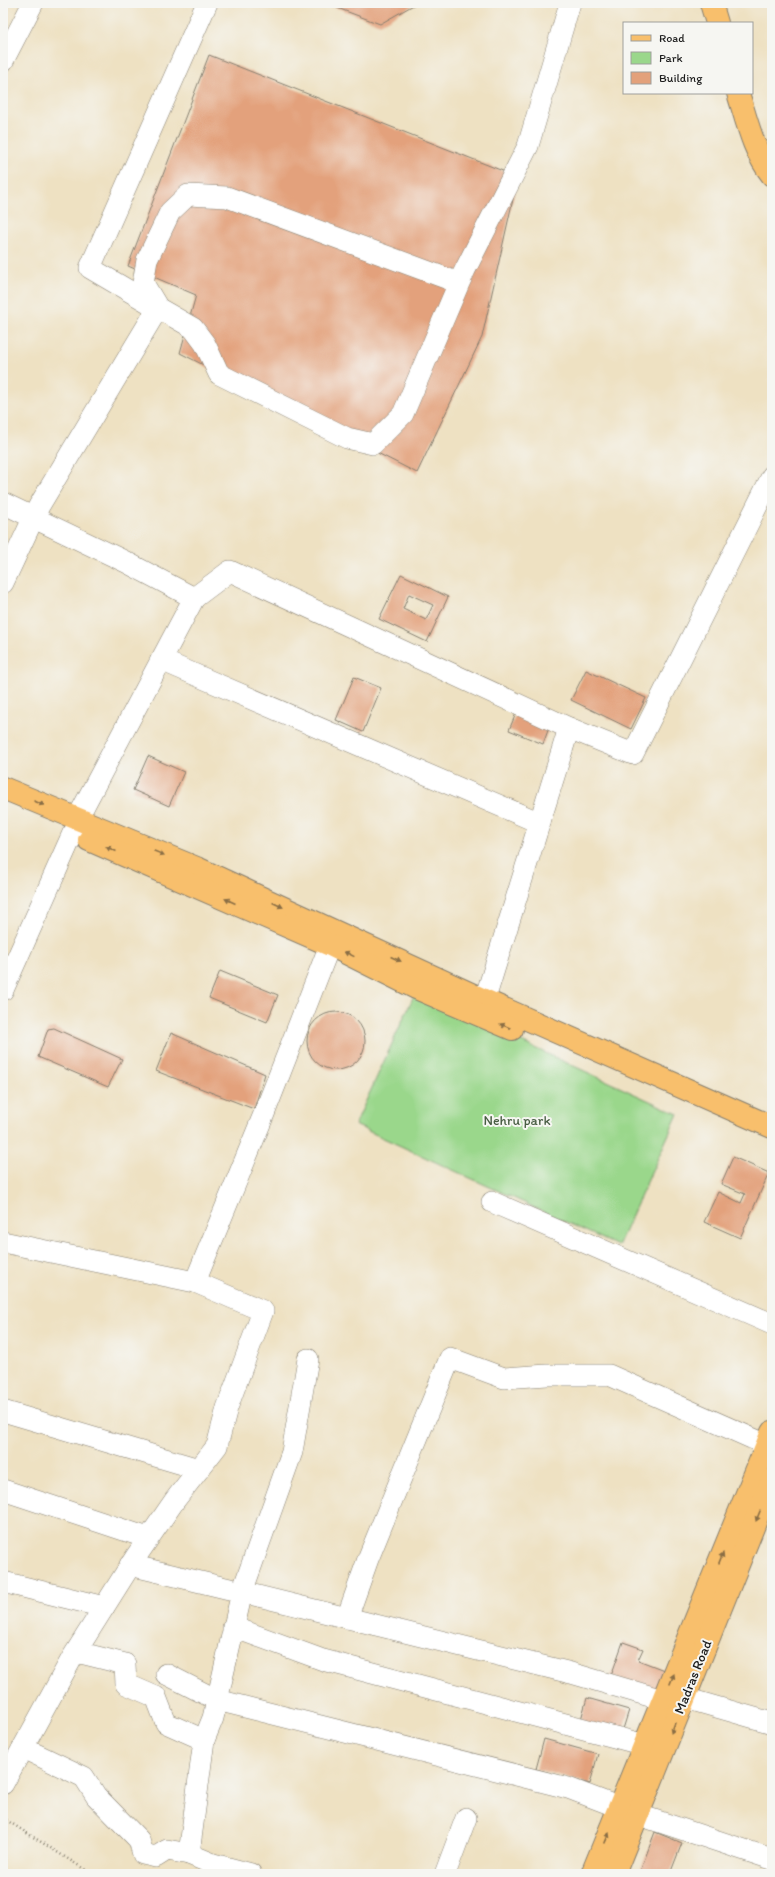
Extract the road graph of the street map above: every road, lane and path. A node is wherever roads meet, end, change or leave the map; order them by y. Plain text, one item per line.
1 (34, 3) edge
2 (207, 3) edge
3 (570, 3) edge
4 (711, 3) edge
5 (717, 22) edge
6 (3, 60) edge
7 (738, 94) edge
8 (772, 174) edge
9 (459, 283) junction
10 (158, 308) junction
11 (772, 476) edge
12 (3, 503) edge
13 (33, 518) junction
14 (3, 583) edge
15 (194, 598) junction
16 (161, 660) junction
17 (569, 728) junction
18 (3, 788) edge
19 (3, 803) edge
20 (540, 824) junction
21 (75, 826) junction
22 (332, 938) junction
23 (3, 990) edge
24 (482, 1008) junction
25 (772, 1127) edge
26 (772, 1142) edge
27 (492, 1202) dead end
28 (3, 1242) edge
29 (195, 1282) junction
30 (772, 1324) edge
31 (308, 1359) dead end
32 (3, 1411) edge
33 (769, 1438) edge
34 (199, 1468) junction
35 (772, 1480) edge
36 (3, 1490) edge
37 (148, 1538) junction
38 (130, 1565) junction
39 (3, 1582) edge
40 (242, 1592) junction
41 (104, 1607) junction
42 (347, 1618) junction
43 (233, 1627) junction
44 (76, 1652) junction
45 (166, 1674) dead end
46 (685, 1698) junction
47 (217, 1700) junction
48 (663, 1700) junction
49 (772, 1723) edge
50 (204, 1740) junction
51 (645, 1745) junction
52 (23, 1748) junction
53 (3, 1784) edge
54 (629, 1812) junction
55 (3, 1818) edge
56 (466, 1818) dead end
57 (190, 1854) junction
58 (772, 1859) edge
59 (211, 1869) edge
60 (92, 1874) edge
61 (251, 1874) edge
62 (445, 1874) edge
63 (592, 1874) edge
64 (614, 1874) edge

1 - 6 street
2 - 10 street
3 - 9 street
4 - 5 main road
7 - 8 main road
9 - 10 street
9 - 10 street
10 - 13 street
11 - 17 street
12 - 13 street
13 - 14 street
13 - 15 street
15 - 16 street
15 - 17 street
16 - 20 street
16 - 21 street
17 - 20 street
18 -> 21 main road
19 - 21 main road
20 - 24 street
21 - 22 main road
21 - 23 street
22 - 24 main road
22 - 29 street
24 - 25 main road
26 -> 24 main road
27 - 30 street
28 - 29 street
29 - 34 street
31 - 40 street
32 - 34 street
33 - 42 street
48 -> 33 main road
34 - 37 street
35 -> 46 main road, Madras Road
36 - 37 street
37 - 38 street
38 - 40 street
38 - 41 street
39 - 41 street
40 - 42 street
40 - 43 street
41 - 44 street
42 - 48 street
43 - 47 street
43 - 51 street
44 - 50 street
44 - 52 street
45 - 47 street
46 - 49 street
46 -> 54 main road, Madras Road
47 - 50 street
47 - 54 street
48 - 51 main road
50 - 57 street
51 - 54 main road
52 - 53 street
52 - 57 street
54 - 58 street
63 -> 54 main road
54 - 64 main road, Madras Road
55 - 60 path
56 - 62 street
57 - 59 street
59 - 61 street

